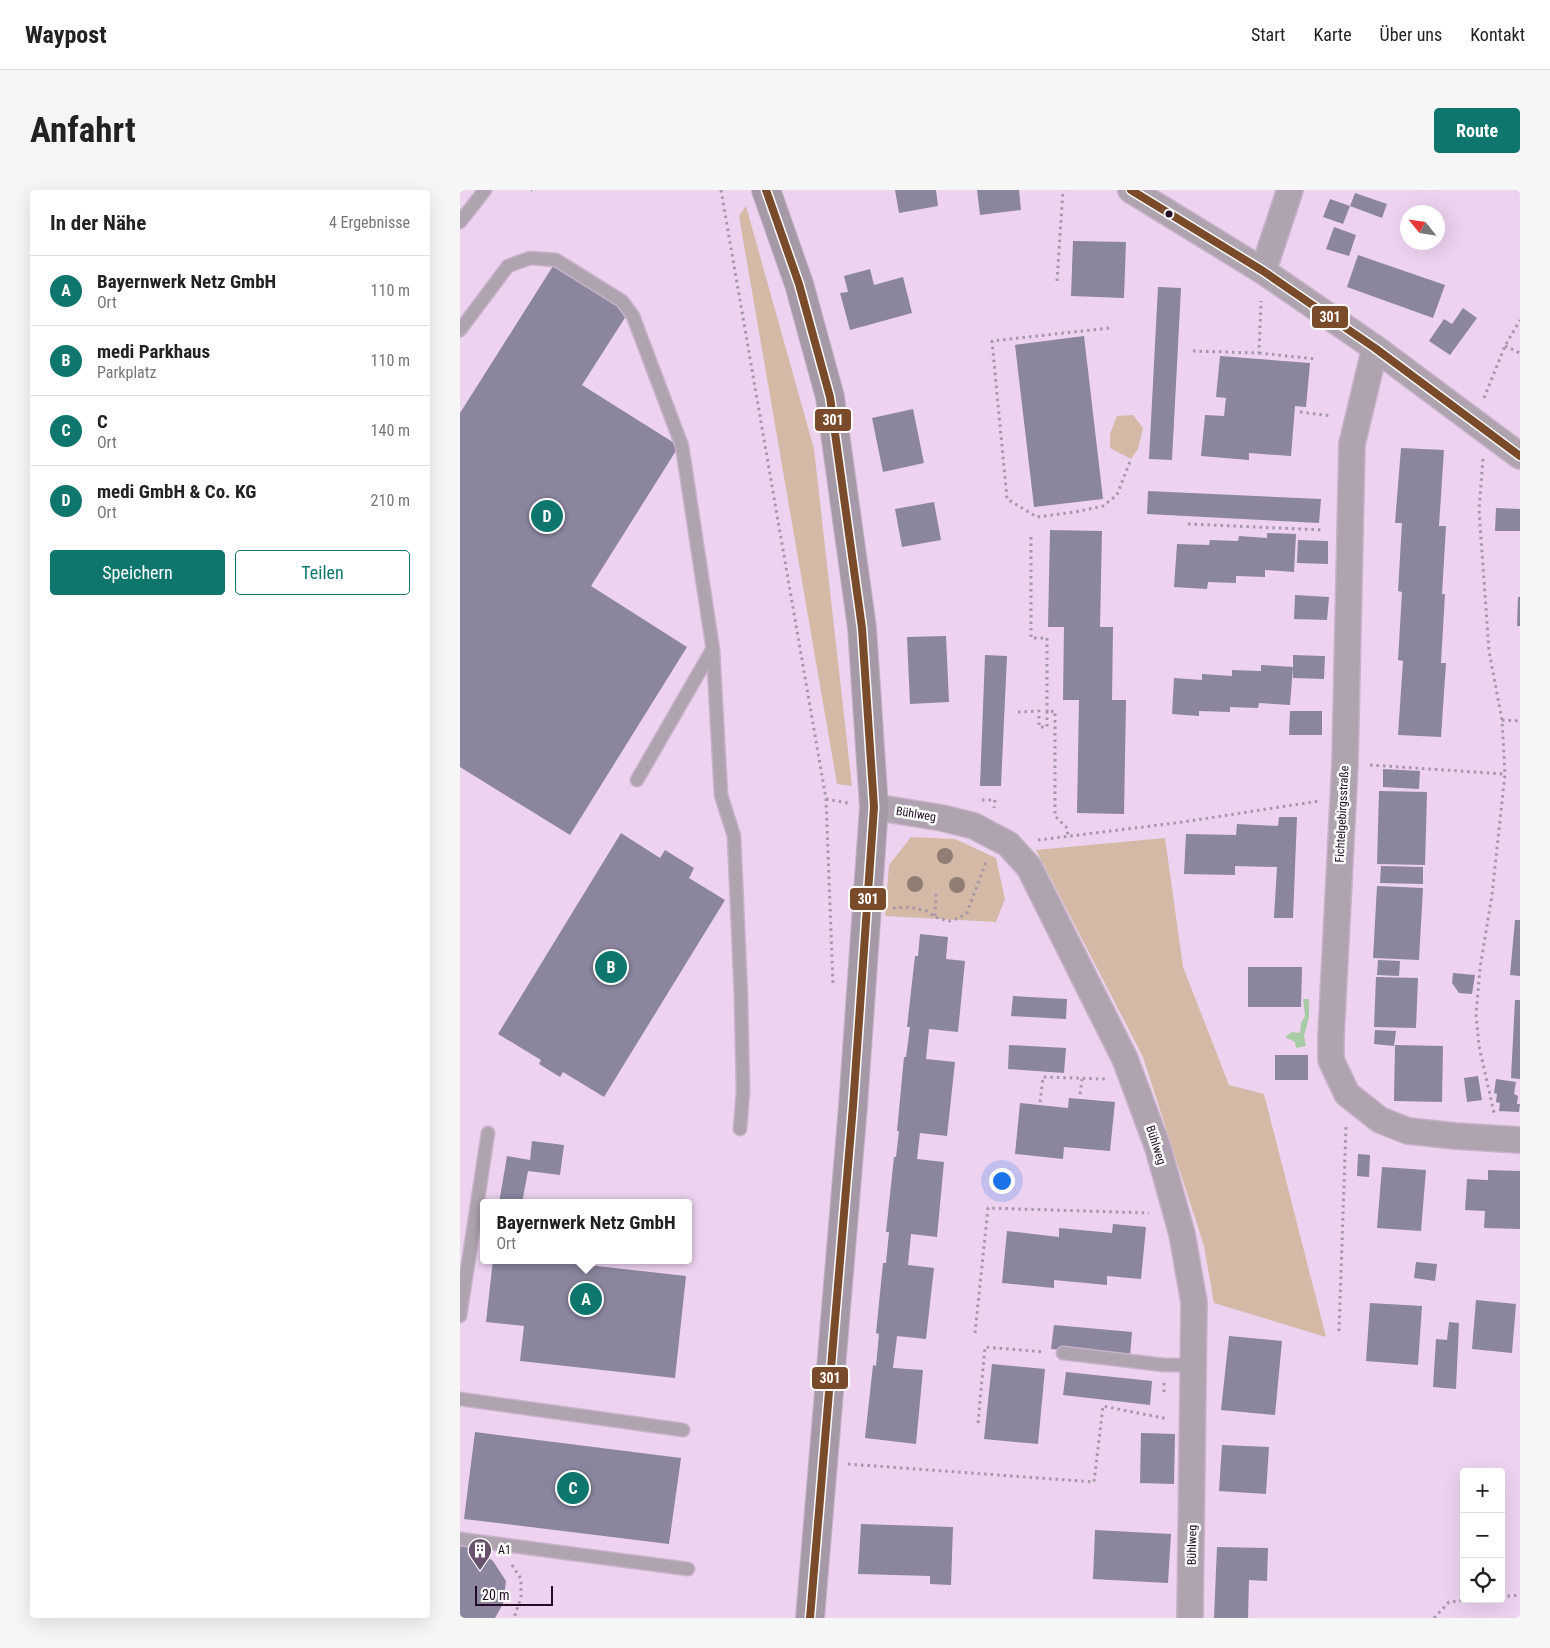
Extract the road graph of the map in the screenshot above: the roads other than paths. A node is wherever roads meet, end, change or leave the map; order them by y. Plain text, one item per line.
1 (485, 190) edge
2 (766, 190) edge
3 (1131, 190) edge
4 (1290, 190) edge
5 (460, 222) edge
6 (1263, 271) junction
7 (460, 330) edge
8 (1375, 348) junction
9 (1520, 456) edge
10 (713, 650) junction
11 (637, 780) dead end
12 (874, 807) junction
13 (740, 1129) dead end
14 (488, 1133) dead end
15 (1520, 1140) edge
16 (460, 1316) edge
17 (1063, 1353) road end
18 (1194, 1365) junction
19 (460, 1399) edge
20 (683, 1430) dead end
21 (460, 1539) edge
22 (688, 1569) dead end
23 (810, 1618) edge
24 (1190, 1618) edge

1 - 5 lane
2 - 12 street
3 - 6 street
4 - 6 street
6 - 8 street
7 - 10 lane
8 - 9 street
8 - 15 street, Fichtelgebirgsstraße
10 - 11 lane
10 - 13 lane
12 - 18 street, Bühlweg
12 - 23 street
14 - 16 lane
17 - 18 lane
18 - 24 street, Bühlweg
19 - 20 lane
21 - 22 lane

